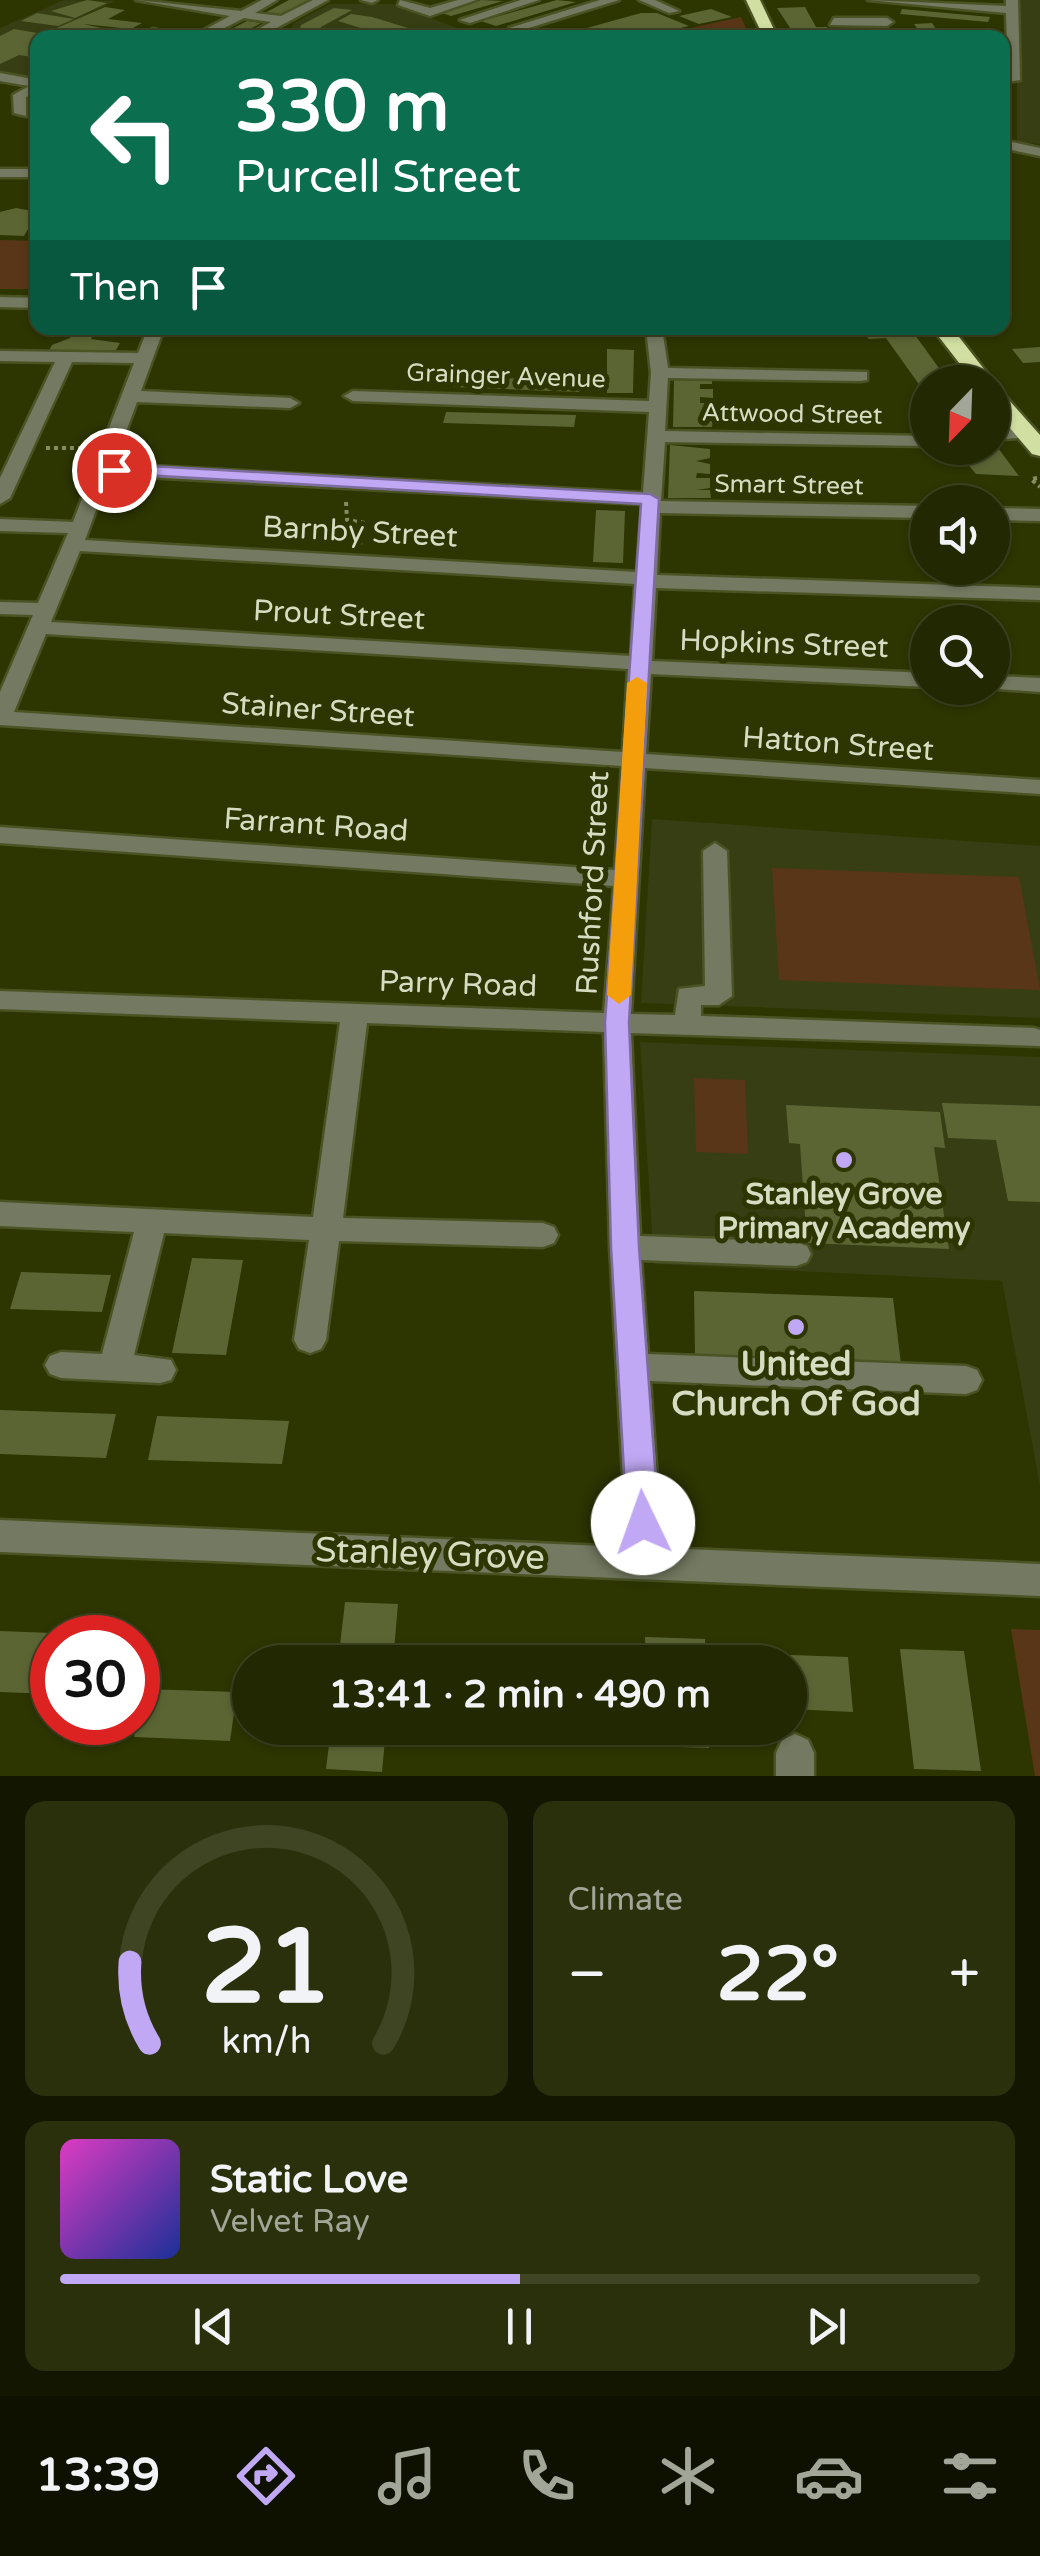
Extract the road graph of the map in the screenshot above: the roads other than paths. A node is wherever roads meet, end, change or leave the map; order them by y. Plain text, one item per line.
1 (142, 0) edge
2 (272, 0) edge
3 (322, 0) edge
4 (412, 0) edge
5 (470, 0) edge
6 (533, 0) edge
7 (613, 0) edge
8 (644, 0) edge
9 (753, 0) edge
10 (874, 0) edge
11 (1011, 5) edge
12 (672, 10) dead end
13 (243, 14) junction
14 (283, 20) junction
15 (466, 20) dead end
16 (887, 22) junction
17 (514, 28) dead end
18 (211, 30) edge
19 (264, 30) edge
20 (767, 30) edge
21 (838, 30) edge
22 (892, 30) edge
23 (1010, 30) edge
24 (0, 77) edge
25 (30, 86) edge
26 (30, 91) edge
27 (19, 95) junction
28 (0, 96) edge
29 (30, 112) edge
30 (20, 113) junction
31 (0, 114) edge
32 (1010, 146) edge
33 (1040, 152) edge
34 (0, 173) edge
35 (30, 173) edge
36 (0, 302) edge
37 (30, 303) edge
38 (153, 335) edge
39 (655, 335) edge
40 (947, 335) edge
41 (0, 356) edge
42 (66, 357) junction
43 (144, 358) junction
44 (971, 365) edge
45 (660, 373) junction
46 (861, 376) dead end
47 (130, 396) junction
48 (353, 396) dead end
49 (290, 403) dead end
50 (657, 407) junction
51 (1010, 416) edge
52 (1023, 433) junction
53 (1010, 434) edge
54 (656, 436) junction
55 (910, 441) edge
56 (1040, 448) edge
57 (101, 469) junction
58 (0, 498) edge
59 (650, 503) junction
60 (910, 511) edge
61 (1010, 514) edge
62 (1040, 515) edge
63 (0, 525) edge
64 (76, 536) junction
65 (643, 580) junction
66 (1040, 594) edge
67 (0, 608) edge
68 (41, 618) junction
69 (638, 665) junction
70 (910, 679) edge
71 (1010, 683) edge
72 (1040, 684) edge
73 (2, 707) edge
74 (633, 761) junction
75 (1040, 788) edge
76 (0, 835) edge
77 (715, 851) dead end
78 (627, 879) junction
79 (0, 1000) edge
80 (355, 1012) junction
81 (617, 1023) junction
82 (688, 1026) junction
83 (1034, 1038) dead end
84 (0, 1214) edge
85 (152, 1221) junction
86 (326, 1229) junction
87 (543, 1235) dead end
88 (625, 1247) junction
89 (796, 1254) dead end
90 (310, 1340) dead end
91 (62, 1365) dead end
92 (636, 1366) junction
93 (114, 1367) junction
94 (160, 1370) dead end
95 (966, 1380) dead end
96 (0, 1536) edge
97 (645, 1562) junction
98 (1040, 1580) edge

1 - 13 street
2 - 13 street
3 - 14 street
4 - 5 street
6 - 15 street
7 - 17 street
8 - 12 street
9 - 20 highway
10 - 11 street
10 - 16 street
11 - 23 street
13 - 14 street
13 - 18 street
14 - 19 street
16 - 21 street
16 - 22 street
24 - 25 street
26 - 27 street
27 - 28 street
27 - 30 street
29 - 30 street
30 - 31 street
32 - 33 street
34 - 35 street
36 - 37 street
38 - 43 street
39 - 45 street, Rushford Street
40 - 44 highway
41 - 42 street
42 - 43 street
42 - 58 street
43 - 47 street
45 - 46 street
45 - 50 street, Rushford Street
47 - 49 street
47 - 57 street
48 - 50 street, Grainger Avenue
50 - 54 street, Rushford Street
51 - 52 highway
52 - 53 street
52 - 56 highway
54 - 55 street, Attwood Street
54 - 59 street, Rushford Street
57 - 59 street, Smart Street
57 - 64 street
59 - 60 street, Smart Street
59 - 65 street, Rushford Street
61 - 62 street
63 - 64 street, Barnby Street
64 - 65 street, Barnby Street
64 - 68 street
65 - 66 street, Barnby Street
65 - 69 street, Rushford Street
67 - 68 street, Prout Street
68 - 69 street, Prout Street
68 - 73 street
69 - 70 street, Hopkins Street
69 - 74 street, Rushford Street
71 - 72 street
73 - 74 street, Stainer Street
74 - 75 street, Hatton Street
74 - 78 street, Rushford Street
76 - 78 street, Farrant Road
77 - 82 street
78 - 81 street, Rushford Street
79 - 80 street, Parry Road
80 - 81 street, Parry Road
80 - 86 street
81 - 82 street, Parry Road
81 - 88 street, Rushford Street
82 - 83 street, Parry Road
84 - 85 street
85 - 86 street
85 - 93 street
86 - 87 street
86 - 90 street
88 - 89 street
88 - 92 street, Rushford Street
91 - 93 street
92 - 95 street
92 - 97 street, Rushford Street
93 - 94 street
96 - 97 street, Stanley Grove
97 - 98 street, Stanley Grove

